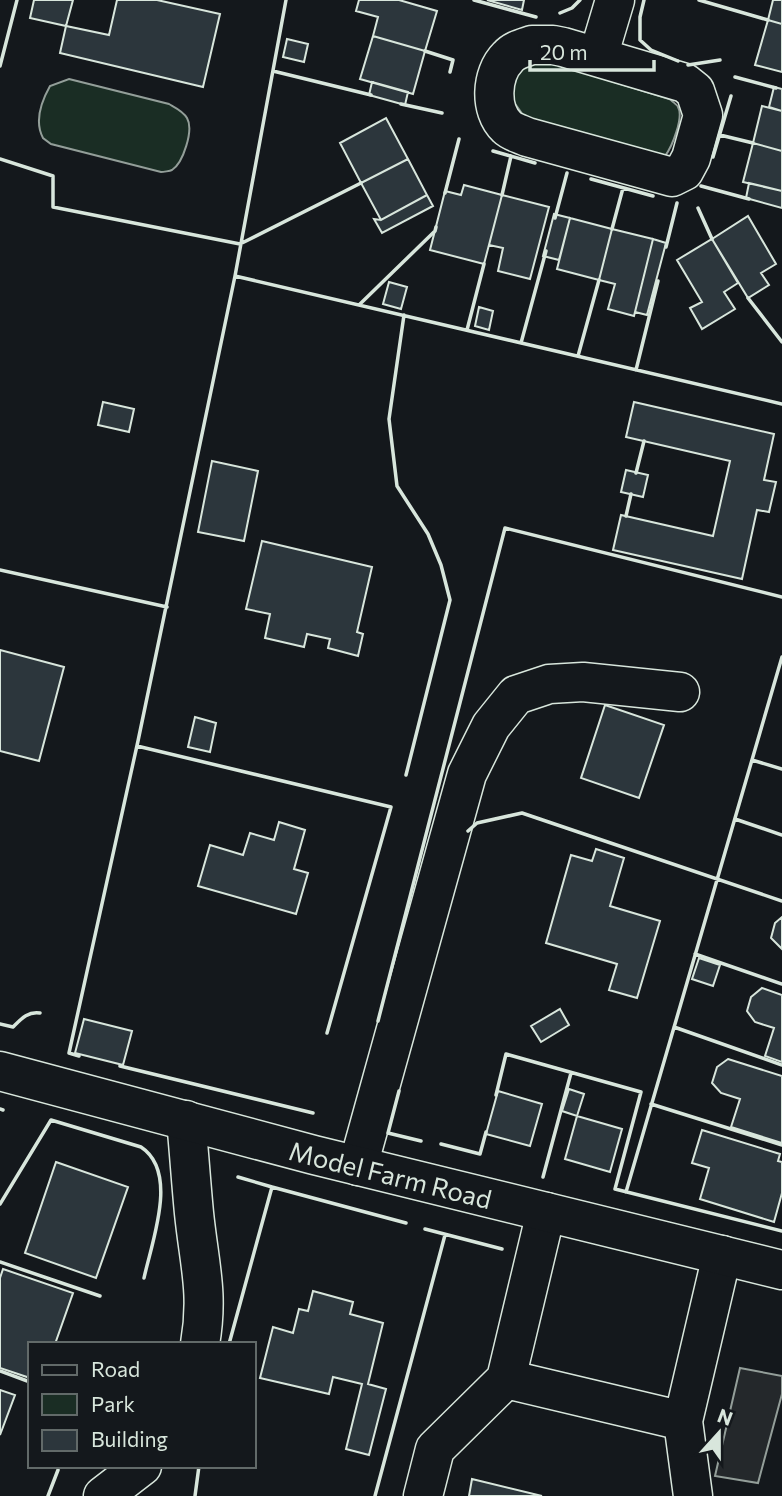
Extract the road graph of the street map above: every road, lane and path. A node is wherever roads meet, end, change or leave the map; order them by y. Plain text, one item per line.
1 (615, 0) edge
2 (598, 57) junction
3 (680, 692) dead end
4 (0, 1071) edge
5 (186, 1120) junction
6 (358, 1166) junction
7 (546, 1212) junction
8 (722, 1255) junction
9 (782, 1270) edge
10 (200, 1342) edge
11 (506, 1379) junction
12 (683, 1421) junction
13 (139, 1468) edge
14 (103, 1496) edge
15 (423, 1496) edge
16 (694, 1496) edge

1 - 2 street
2 - 2 street
3 - 6 street
4 - 5 street, Model Farm Road
5 - 6 street, Model Farm Road
5 - 10 street
6 - 7 street, Model Farm Road
7 - 8 street, Model Farm Road
7 - 11 street
8 - 9 street, Model Farm Road
8 - 12 street
11 - 12 street
11 - 15 street
12 - 16 street
13 - 14 street

